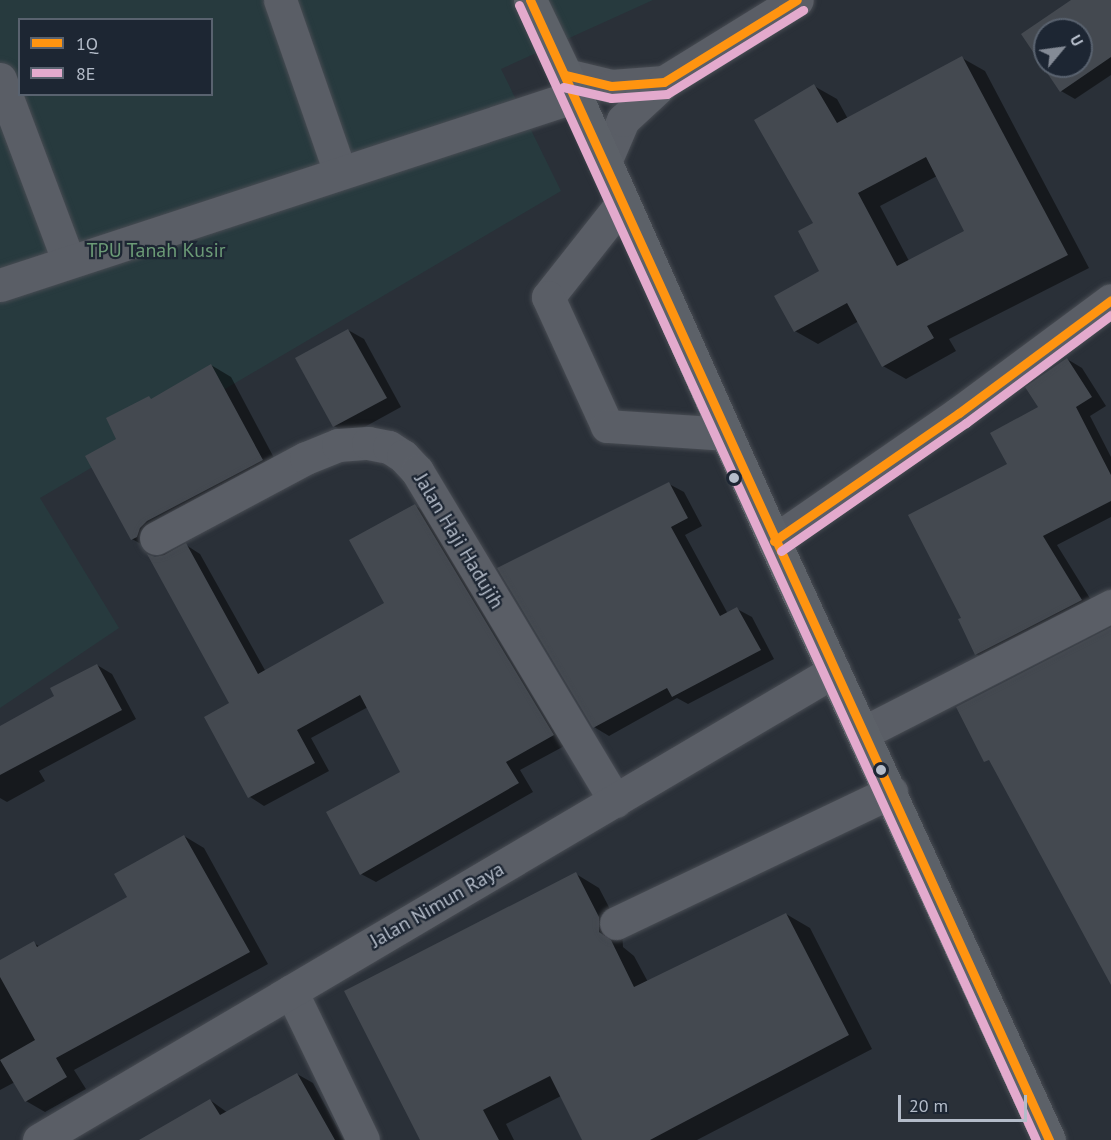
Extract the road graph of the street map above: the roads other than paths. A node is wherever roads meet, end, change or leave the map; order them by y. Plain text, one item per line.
1 (280, 0) edge
2 (530, 0) edge
3 (797, 0) edge
4 (0, 79) edge
5 (664, 82) junction
6 (571, 86) junction
7 (605, 162) junction
8 (340, 172) junction
9 (623, 202) junction
10 (68, 260) junction
11 (0, 285) edge
12 (1111, 300) edge
13 (726, 434) junction
14 (156, 538) dead end
15 (774, 541) junction
16 (1111, 606) edge
17 (834, 671) junction
18 (863, 733) junction
19 (891, 792) junction
20 (615, 801) junction
21 (616, 923) dead end
22 (291, 991) junction
23 (1046, 1139) edge
24 (39, 1140) edge
25 (363, 1140) edge

1 - 8 street
2 - 6 main road
3 - 5 street
4 - 10 street
5 - 6 street
5 - 7 street
6 - 7 main road
6 - 8 street
7 - 9 main road
8 - 10 street
9 - 13 main road
9 - 13 street
10 - 11 street
12 - 15 street
13 - 15 main road
14 - 20 street, Jalan Haji Hadujih
15 - 17 main road
16 - 18 street
17 - 18 main road
17 - 20 street, Jalan Nimun Raya
18 - 19 main road
19 - 21 street
19 - 23 main road
20 - 22 street, Jalan Nimun Raya
22 - 24 street, Jalan Nimun Raya
22 - 25 street

